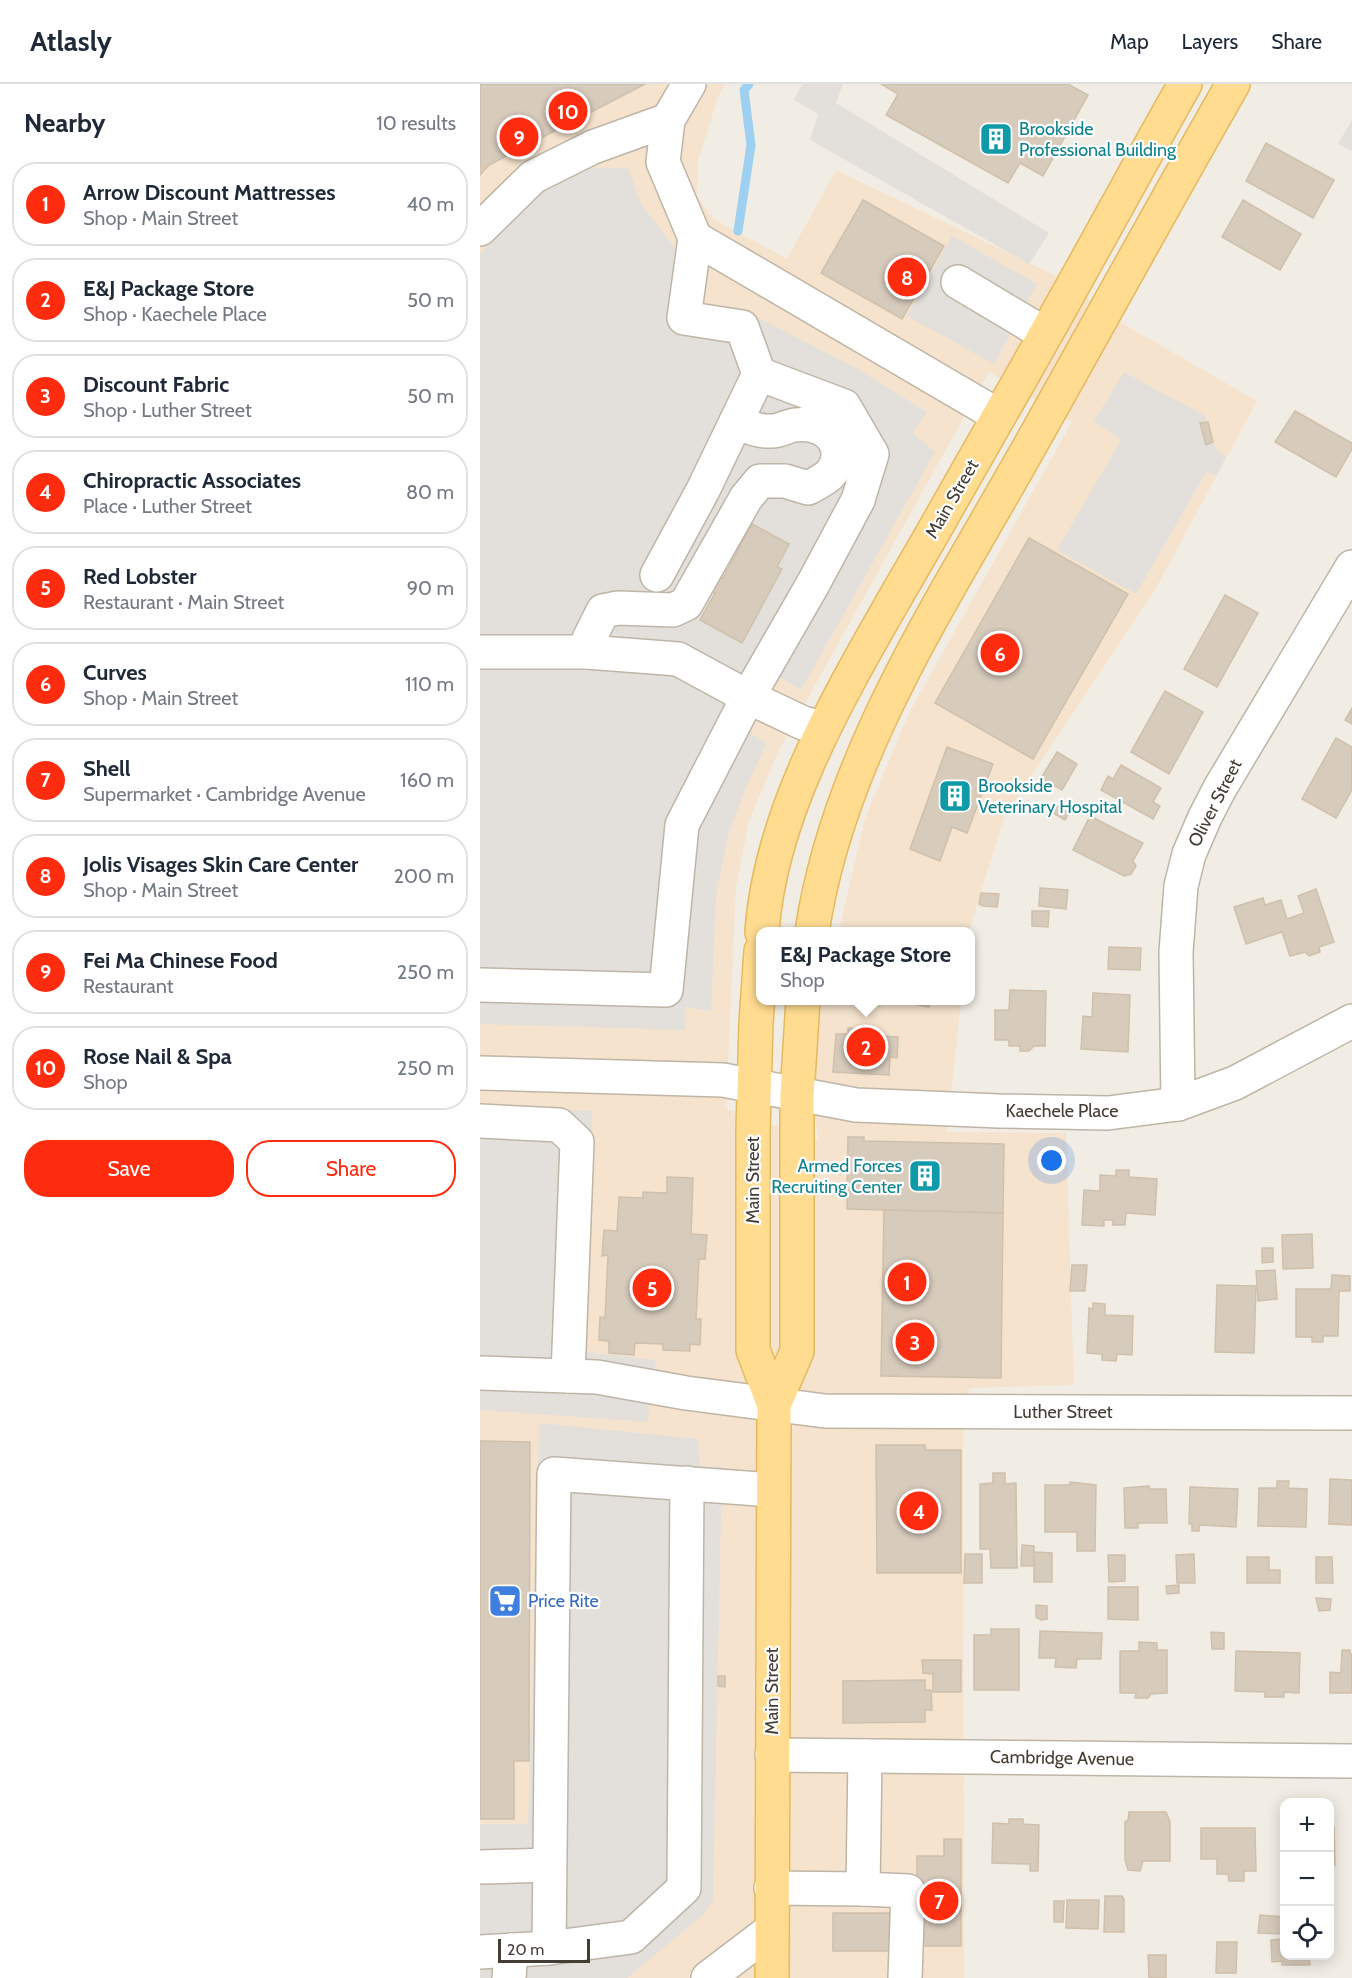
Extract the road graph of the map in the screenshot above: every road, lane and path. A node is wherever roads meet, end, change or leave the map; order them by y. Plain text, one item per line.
1 (689, 84) edge
2 (1185, 84) edge
3 (1233, 84) edge
4 (668, 120) junction
5 (1147, 150) junction
6 (1183, 171) junction
7 (1129, 184) junction
8 (1166, 203) junction
9 (480, 229) edge
10 (695, 238) junction
11 (958, 282) dead end
12 (1045, 334) junction
13 (759, 374) junction
14 (999, 416) junction
15 (736, 422) junction
16 (1034, 438) junction
17 (1352, 567) edge
18 (657, 575) dead end
19 (480, 652) edge
20 (587, 652) junction
21 (748, 696) junction
22 (824, 728) junction
23 (871, 741) junction
24 (763, 927) edge
25 (813, 927) edge
26 (480, 985) edge
27 (758, 1005) edge
28 (803, 1005) edge
29 (1352, 1021) edge
30 (480, 1073) edge
31 (754, 1086) junction
32 (797, 1095) junction
33 (1178, 1104) junction
34 (480, 1121) edge
35 (480, 1373) edge
36 (568, 1376) junction
37 (774, 1405) junction
38 (1352, 1413) edge
39 (687, 1484) junction
40 (773, 1490) junction
41 (772, 1755) junction
42 (865, 1756) junction
43 (1352, 1761) edge
44 (549, 1865) junction
45 (480, 1867) edge
46 (771, 1888) junction
47 (863, 1889) junction
48 (771, 1929) junction
49 (549, 1948) junction
50 (500, 1960) edge
51 (708, 1978) edge
52 (771, 1978) edge
53 (905, 1978) edge

1 - 4 street
2 - 5 main road, Main Street
3 - 6 main road
4 - 9 street
4 - 10 street
5 - 6 main road
5 - 7 main road, Main Street
6 - 8 main road
7 - 8 main road
7 - 12 main road, Main Street
8 - 16 main road
10 - 13 street
10 - 14 street
11 - 12 street
12 - 14 main road, Main Street
13 - 15 street
13 - 21 street
14 - 16 main road
14 - 22 main road, Main Street
15 - 18 street
15 - 20 street
16 - 23 main road
17 - 33 street, Oliver Street
19 - 20 street
20 - 21 street
21 - 22 street
21 - 26 street
22 - 23 main road
22 - 24 main road, Main Street
23 - 25 main road
27 - 31 main road, Main Street
28 - 32 main road, Main Street
29 - 33 street, Kaechele Place
30 - 31 street, Kaechele Place
31 - 32 street, Kaechele Place
31 - 37 main road, Main Street
32 - 33 street, Kaechele Place
32 - 37 main road, Main Street
34 - 36 street
35 - 36 street, Luther Street
36 - 37 street, Luther Street
37 - 38 street, Luther Street
37 - 40 main road, Main Street
39 - 40 street
39 - 44 street
39 - 49 street
40 - 41 main road, Main Street
41 - 42 street, Cambridge Avenue
41 - 46 main road, Main Street
42 - 43 street, Cambridge Avenue
42 - 47 street
44 - 45 street
44 - 49 street
46 - 47 street
46 - 48 main road, Main Street
47 - 53 street
48 - 51 street
48 - 52 main road, Main Street
49 - 50 street

